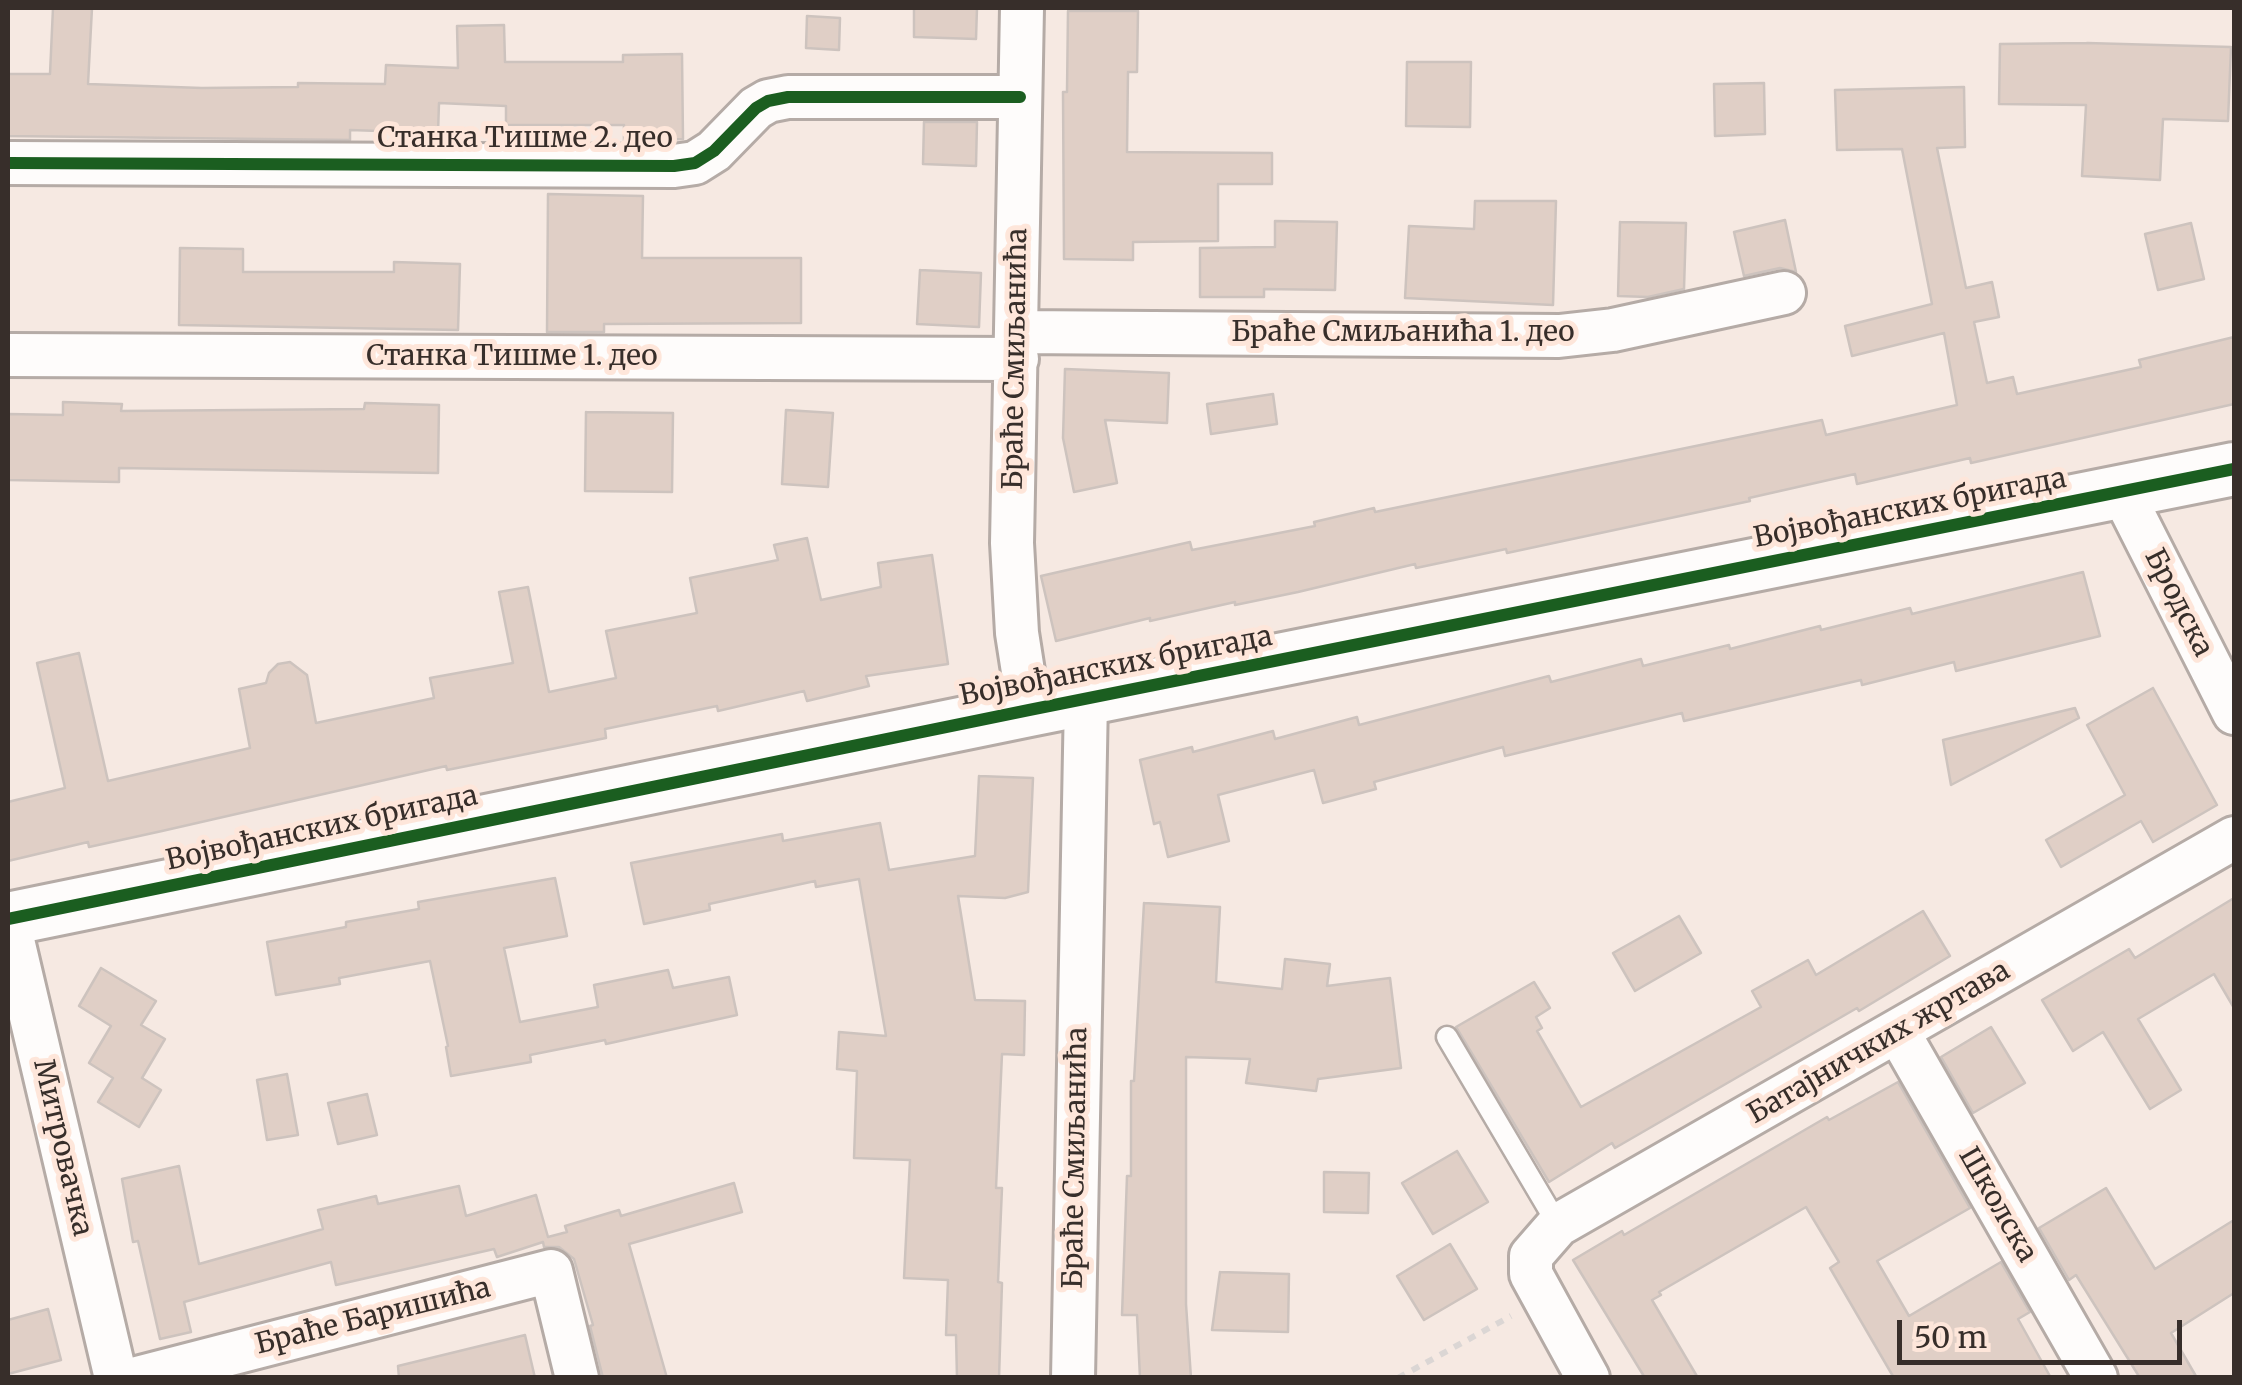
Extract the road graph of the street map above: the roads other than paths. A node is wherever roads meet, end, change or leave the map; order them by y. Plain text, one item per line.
1 (1022, 8) edge
2 (1020, 97) junction
3 (8, 163) edge
4 (1784, 293) dead end
5 (1017, 346) junction
6 (8, 355) edge
7 (2234, 469) edge
8 (2122, 492) junction
9 (1086, 699) junction
10 (1029, 710) junction
11 (2234, 713) edge
12 (2234, 838) edge
13 (8, 919) edge
14 (1898, 1032) junction
15 (1447, 1037) dead end
16 (1544, 1241) junction
17 (116, 1378) edge
18 (137, 1378) edge
19 (577, 1378) edge
20 (1072, 1378) edge
21 (1588, 1378) edge
22 (2096, 1378) edge

1 - 2 street, Браће Смиљанића
2 - 3 street, Станка Тишме 2. део
2 - 5 street, Браће Смиљанића
4 - 5 street, Браће Смиљанића 1. део
5 - 6 street, Станка Тишме 1. део
5 - 10 street, Браће Смиљанића
7 - 8 street, Војвођанских бригада
8 - 9 street, Војвођанских бригада
8 - 11 street, Бродска
9 - 10 street, Војвођанских бригада
9 - 20 street, Браће Смиљанића
10 - 13 street, Војвођанских бригада
12 - 14 street, Батајничких жртава
13 - 17 street, Митровачка
14 - 16 street, Батајничких жртава
14 - 22 street, Школска
15 - 16 lane
16 - 21 street
18 - 19 street, Браће Баришића

